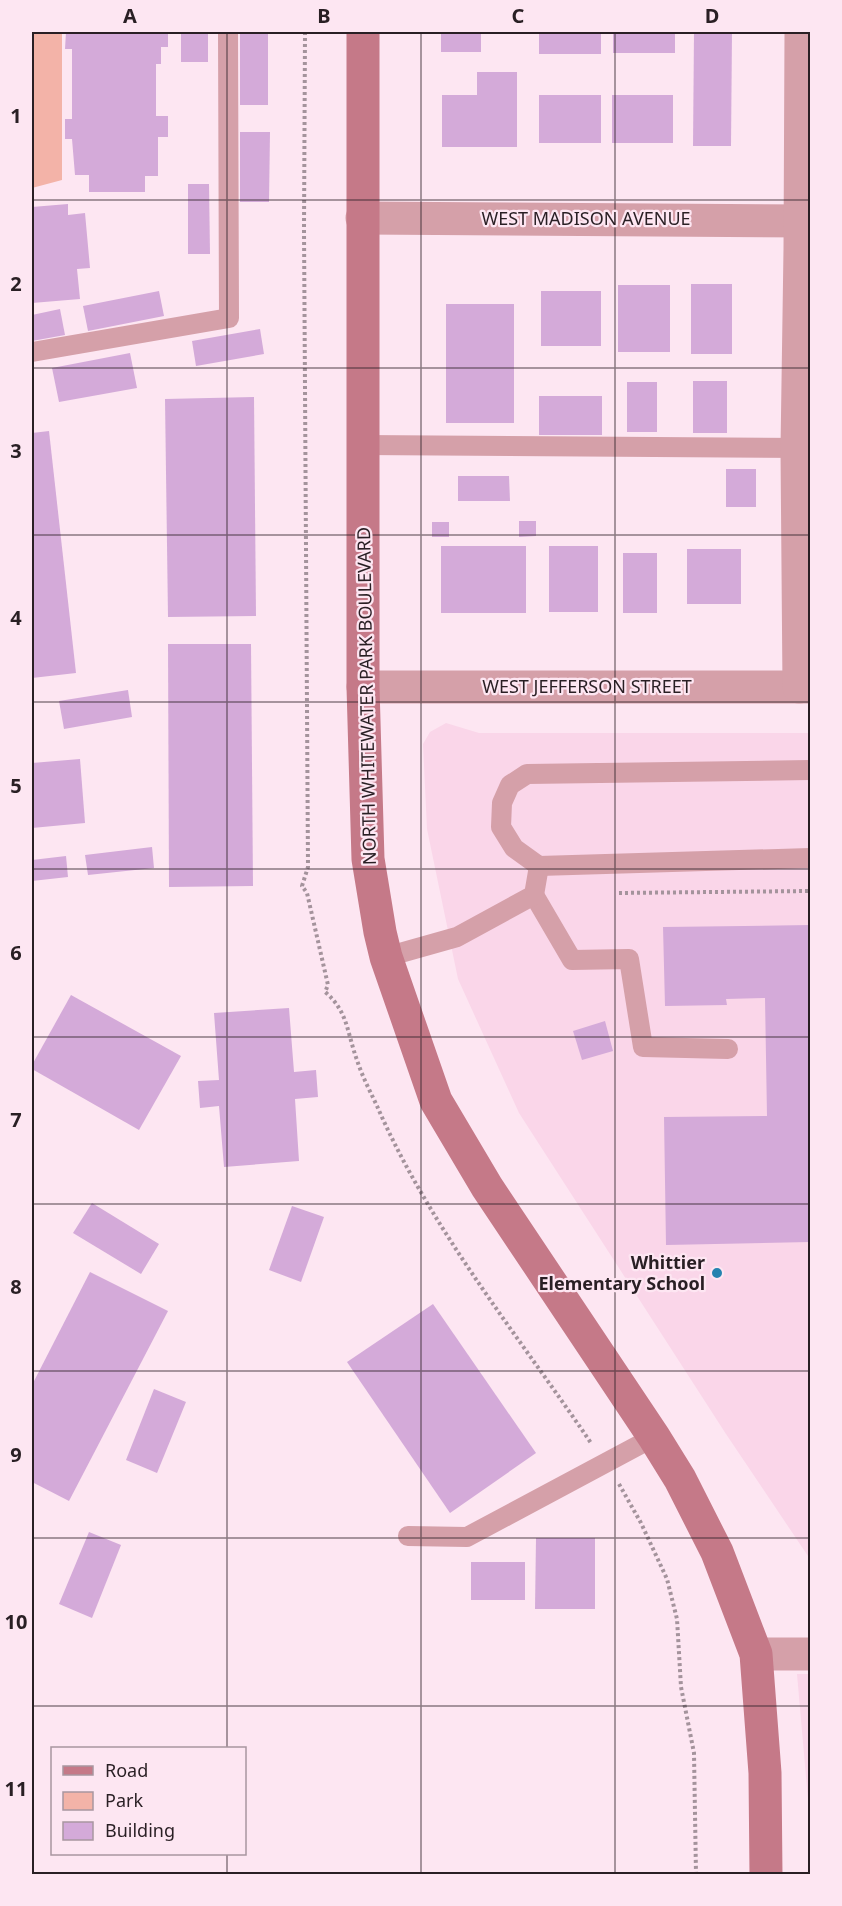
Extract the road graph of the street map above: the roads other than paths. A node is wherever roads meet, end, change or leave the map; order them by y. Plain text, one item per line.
1 (228, 32) edge
2 (363, 32) edge
3 (801, 32) edge
4 (362, 218) junction
5 (805, 221) edge
6 (32, 352) edge
7 (363, 446) junction
8 (804, 448) edge
9 (363, 687) junction
10 (805, 687) edge
11 (810, 770) edge
12 (810, 858) edge
13 (539, 866) junction
14 (534, 895) junction
15 (386, 957) junction
16 (728, 1049) dead end
17 (654, 1437) junction
18 (408, 1536) dead end
19 (756, 1654) junction
20 (810, 1654) edge
21 (766, 1875) edge

1 - 6 lane
2 - 4 street, NORTH WHITEWATER PARK BOULEVARD
3 - 5 street
4 - 5 street, WEST MADISON AVENUE
4 - 7 street, NORTH WHITEWATER PARK BOULEVARD
5 - 8 street
7 - 8 lane
7 - 9 street, NORTH WHITEWATER PARK BOULEVARD
8 - 10 street
9 - 10 street, WEST JEFFERSON STREET
9 - 15 street, NORTH WHITEWATER PARK BOULEVARD
11 - 13 lane
12 - 13 lane
13 - 14 lane
14 - 15 lane
14 - 16 lane
15 - 17 street, NORTH WHITEWATER PARK BOULEVARD
17 - 18 lane
17 - 19 street, NORTH WHITEWATER PARK BOULEVARD
19 - 20 street
19 - 21 street, NORTH WHITEWATER PARK BOULEVARD

